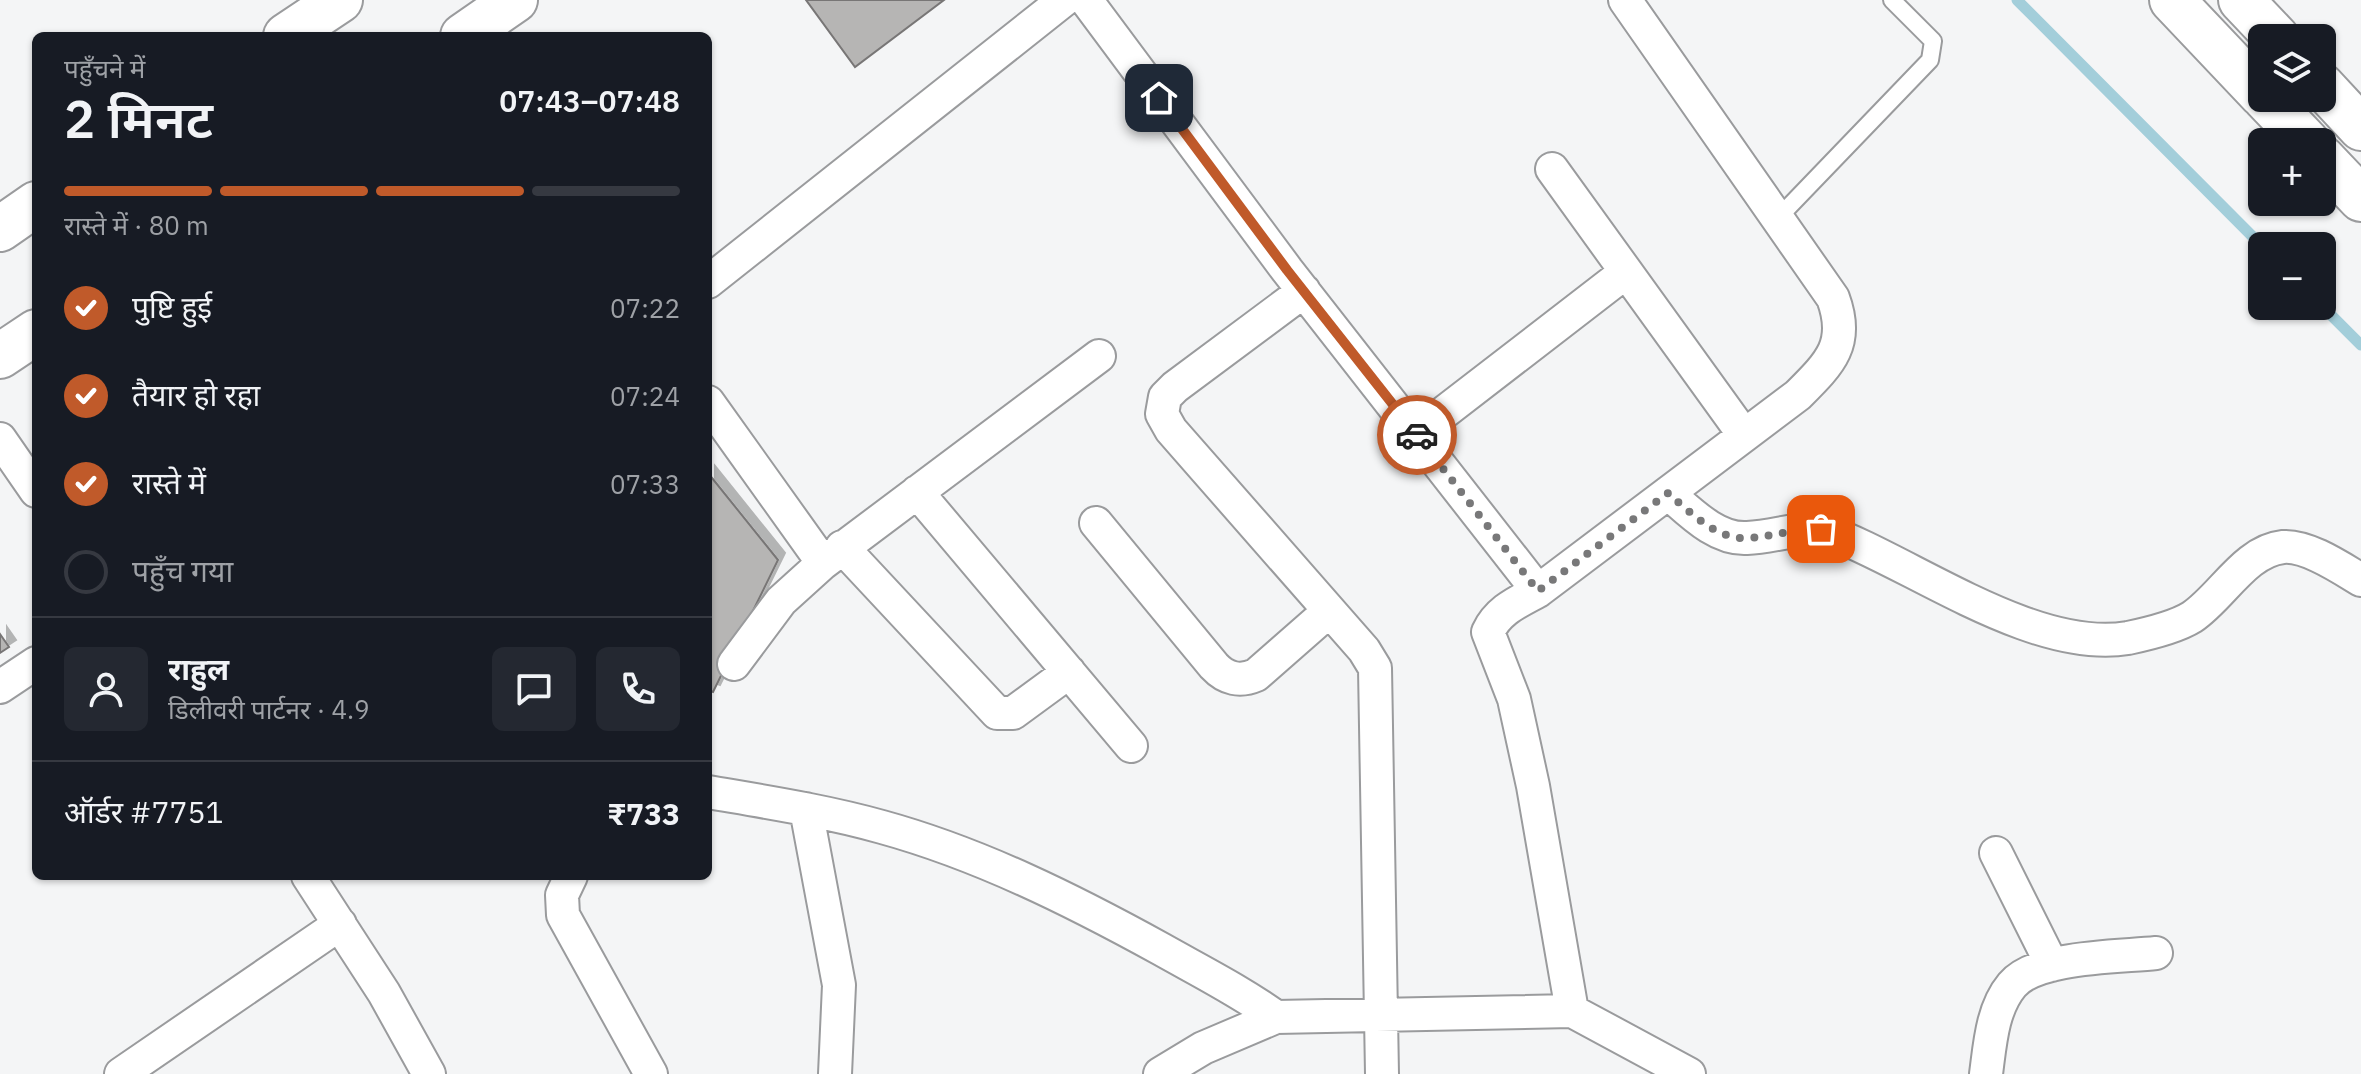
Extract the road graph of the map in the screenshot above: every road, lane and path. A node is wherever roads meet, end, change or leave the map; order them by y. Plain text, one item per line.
1 (340, 0) edge
2 (515, 0) edge
3 (1064, 0) edge
4 (1086, 0) edge
5 (1625, 0) edge
6 (1892, 0) edge
7 (2172, 0) edge
8 (2241, 0) edge
9 (2264, 24) edge
10 (292, 32) edge
11 (469, 32) edge
12 (2248, 79) edge
13 (2336, 101) edge
14 (2279, 112) edge
15 (2294, 128) edge
16 (2361, 128) edge
17 (1552, 169) dead end
18 (2336, 173) edge
19 (2361, 199) edge
20 (32, 207) edge
21 (1776, 220) junction
22 (0, 229) edge
23 (1626, 272) junction
24 (712, 279) edge
25 (1304, 291) junction
26 (32, 335) edge
27 (0, 356) edge
28 (1099, 356) dead end
29 (712, 407) edge
30 (1416, 434) junction
31 (1744, 435) junction
32 (0, 439) edge
33 (32, 485) edge
34 (917, 492) junction
35 (1668, 493) junction
36 (1096, 523) dead end
37 (832, 555) junction
38 (2361, 580) edge
39 (1538, 591) junction
40 (1329, 611) junction
41 (734, 664) dead end
42 (32, 666) edge
43 (1069, 672) junction
44 (0, 687) edge
45 (1131, 746) dead end
46 (712, 793) edge
47 (806, 809) junction
48 (1996, 853) dead end
49 (311, 880) edge
50 (569, 880) edge
51 (340, 924) junction
52 (2156, 953) dead end
53 (2052, 965) junction
54 (1572, 1011) junction
55 (1380, 1013) junction
56 (1276, 1017) junction
57 (121, 1074) edge
58 (429, 1074) edge
59 (651, 1074) edge
60 (835, 1074) edge
61 (1160, 1074) edge
62 (1382, 1074) edge
63 (1689, 1074) edge
64 (1986, 1074) edge

1 - 10 main road
2 - 11 main road
3 - 24 street
4 - 25 street
5 - 21 street
6 - 21 lane
7 - 12 main road
8 - 9 main road
13 - 16 main road
14 - 15 main road
17 - 23 street
18 - 19 main road
20 - 22 main road
21 - 31 street
23 - 30 street
23 - 31 street
25 - 30 street
25 - 40 street
26 - 27 main road
28 - 34 street
29 - 37 street
30 - 39 street
31 - 35 street
32 - 33 street
34 - 37 street
34 - 43 street
35 - 38 street
35 - 39 street
36 - 40 street
37 - 41 street
37 - 43 street
39 - 54 street
40 - 55 street
42 - 44 street
43 - 45 street
46 - 47 street
47 - 56 street
47 - 60 street
48 - 53 street
49 - 51 street
50 - 59 street
51 - 57 street
51 - 58 street
52 - 53 street
53 - 64 street
54 - 55 street
54 - 63 street
55 - 56 street
55 - 62 street
56 - 61 street

